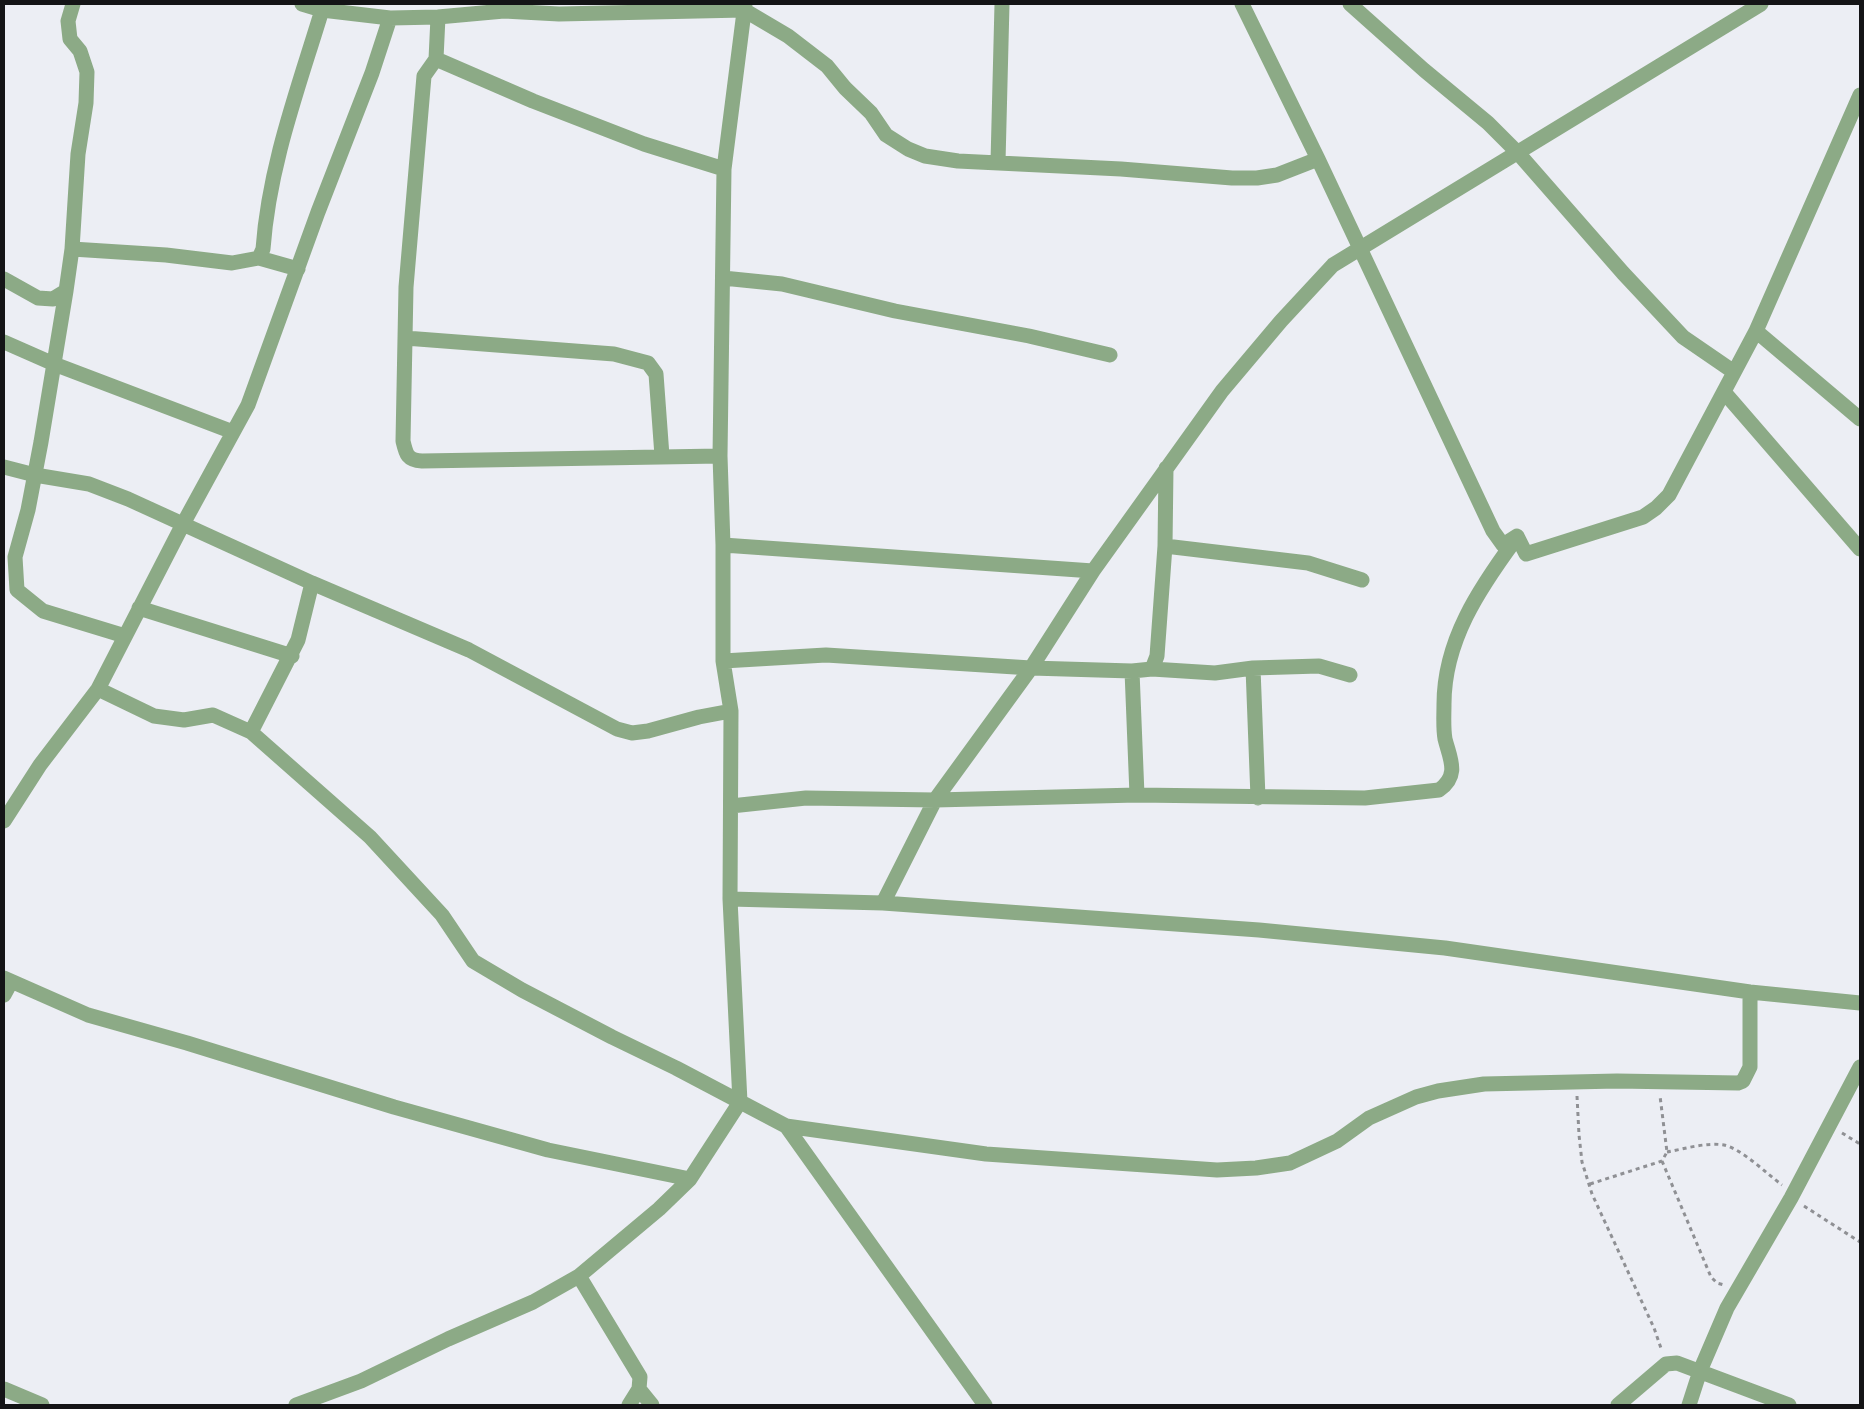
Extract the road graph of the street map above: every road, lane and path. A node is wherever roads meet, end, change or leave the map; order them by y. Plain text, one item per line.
1 (73, 4) edge
2 (302, 4) edge
3 (1002, 4) edge
4 (1242, 4) edge
5 (1350, 4) edge
6 (1761, 4) edge
7 (504, 7) edge
8 (744, 7) edge
9 (322, 10) junction
10 (407, 10) edge
11 (438, 17) junction
12 (390, 18) junction
13 (436, 59) junction
14 (1860, 95) edge
15 (1518, 153) junction
16 (1318, 159) junction
17 (998, 162) junction
18 (724, 169) junction
19 (72, 249) junction
20 (1361, 250) junction
21 (259, 258) junction
22 (298, 269) junction
23 (4, 278) edge
24 (723, 278) junction
25 (66, 291) junction
26 (1756, 331) junction
27 (405, 338) junction
28 (4, 342) edge
29 (1110, 355) dead end
30 (54, 364) junction
31 (1734, 372) junction
32 (1724, 392) junction
33 (1860, 418) edge
34 (233, 432) junction
35 (662, 456) junction
36 (720, 456) junction
37 (4, 467) edge
38 (1166, 468) junction
39 (34, 475) junction
40 (183, 524) junction
41 (1517, 536) junction
42 (723, 545) junction
43 (1165, 546) junction
44 (1860, 549) edge
45 (1093, 571) junction
46 (1362, 580) dead end
47 (312, 583) junction
48 (139, 608) junction
49 (125, 636) junction
50 (292, 656) junction
51 (723, 661) junction
52 (1032, 668) junction
53 (1253, 668) junction
54 (1152, 669) junction
55 (1132, 671) junction
56 (1350, 675) dead end
57 (98, 689) junction
58 (731, 712) junction
59 (251, 732) junction
60 (1136, 795) junction
61 (1258, 798) junction
62 (935, 800) junction
63 (731, 806) junction
64 (4, 821) edge
65 (730, 899) junction
66 (883, 903) junction
67 (8, 980) edge
68 (1750, 992) junction
69 (4, 995) edge
70 (1860, 1003) edge
71 (1860, 1067) edge
72 (1577, 1082) junction
73 (1658, 1082) junction
74 (740, 1102) junction
75 (786, 1126) junction
76 (1666, 1152) junction
77 (1662, 1161) junction
78 (690, 1179) junction
79 (1590, 1184) junction
80 (1790, 1198) junction
81 (1860, 1242) edge
82 (579, 1276) junction
83 (1738, 1287) junction
84 (1666, 1364) junction
85 (1700, 1371) junction
86 (4, 1389) edge
87 (639, 1389) junction
88 (42, 1405) edge
89 (296, 1405) edge
90 (629, 1405) edge
91 (652, 1405) edge
92 (985, 1405) edge
93 (1618, 1405) edge
94 (1689, 1405) edge
95 (1789, 1405) edge

1 - 19 street
2 - 9 street
3 - 17 street
4 - 16 street
5 - 15 street
6 - 15 street
7 - 8 street
7 - 11 street
8 - 17 street
8 - 18 street
9 - 12 street
9 - 21 street
10 - 11 street
10 - 12 street
11 - 13 street
12 - 22 street
13 - 18 street
13 - 27 street
14 - 26 street
15 - 20 street
15 - 31 street
16 - 17 street
16 - 20 street
18 - 24 street
19 - 21 street
19 - 25 street
20 - 38 street
20 - 41 street
21 - 22 street
22 - 34 street
23 - 25 street
24 - 29 street
24 - 36 street
25 - 30 street
26 - 31 street
26 - 33 street
27 - 35 street
27 - 35 street
28 - 30 street
30 - 34 street
30 - 39 street
31 - 32 street
32 - 41 street
32 - 44 street
34 - 40 street
35 - 36 street
36 - 42 street
37 - 39 street
38 - 43 street
38 - 45 street
39 - 40 street
39 - 49 street
40 - 47 street
40 - 48 street
41 - 61 street
42 - 45 street
42 - 51 street
43 - 46 street
43 - 54 street
45 - 52 street
47 - 50 street
47 - 58 street
48 - 49 street
48 - 50 street
49 - 57 street
50 - 59 street
51 - 52 street
51 - 58 street
52 - 55 street
52 - 62 street
53 - 54 street
53 - 56 street
53 - 61 street
54 - 55 street
55 - 60 street
57 - 59 street
57 - 64 street
58 - 63 street
59 - 74 street
60 - 61 street
60 - 62 street
62 - 63 street
62 - 66 street
63 - 65 street
65 - 66 street
65 - 74 street
66 - 68 street
67 - 69 street
67 - 78 street
68 - 70 street
68 - 73 street
71 - 80 street
72 - 73 street
72 - 75 street
72 - 79 path
73 - 76 path
74 - 75 street
74 - 78 street
75 - 92 street
76 - 77 path
76 - 80 path
77 - 79 path
77 - 83 path
78 - 82 street
79 - 84 path
80 - 81 path
80 - 83 street
82 - 87 street
82 - 89 street
83 - 85 street
84 - 85 street
84 - 93 street
85 - 94 street
85 - 95 street
86 - 88 street
87 - 90 street
87 - 91 street

